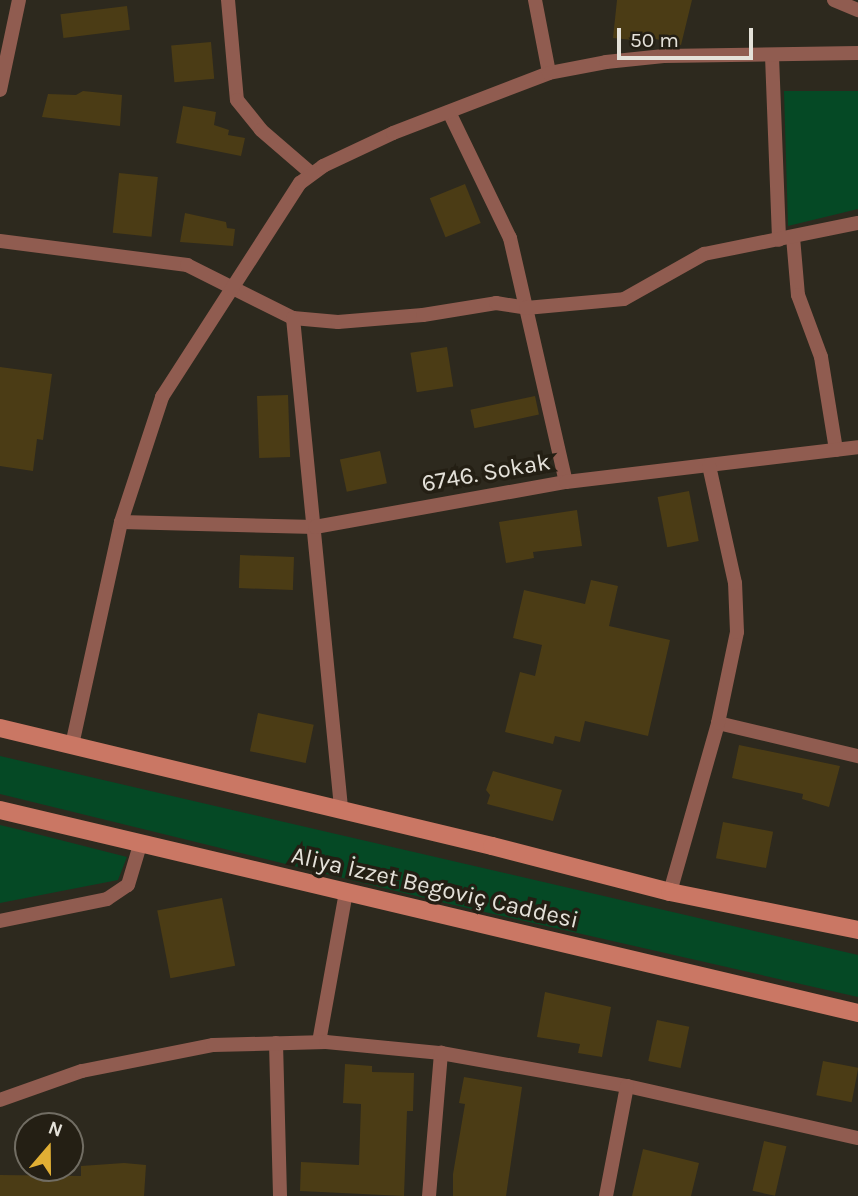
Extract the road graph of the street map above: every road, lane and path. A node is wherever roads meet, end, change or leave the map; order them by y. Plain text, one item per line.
1 (19, 0) edge
2 (228, 0) edge
3 (535, 0) edge
4 (834, 0) edge
5 (858, 10) edge
6 (858, 53) edge
7 (772, 56) junction
8 (550, 74) junction
9 (0, 90) edge
10 (449, 112) junction
11 (312, 174) junction
12 (858, 223) edge
13 (786, 239) junction
14 (0, 241) edge
15 (231, 288) junction
16 (526, 308) junction
17 (293, 318) junction
18 (858, 447) edge
19 (836, 450) junction
20 (709, 466) junction
21 (566, 482) junction
22 (121, 522) junction
23 (315, 527) junction
24 (718, 723) junction
25 (0, 728) edge
26 (72, 745) junction
27 (858, 756) edge
28 (0, 810) edge
29 (341, 810) junction
30 (140, 845) junction
31 (346, 892) junction
32 (670, 892) junction
33 (0, 921) edge
34 (858, 930) edge
35 (858, 1013) edge
36 (319, 1042) junction
37 (276, 1043) junction
38 (441, 1053) junction
39 (627, 1086) junction
40 (0, 1100) edge
41 (858, 1138) edge
42 (280, 1196) edge
43 (429, 1196) edge
44 (606, 1196) edge

1 - 9 street
2 - 11 street
3 - 8 street
4 - 5 street
6 - 7 street
7 - 8 street
7 - 13 street
8 - 10 street
10 - 11 street
10 - 16 street
11 - 15 street
12 - 13 street
13 - 16 street
13 - 19 street
14 - 15 street
15 - 17 street
15 - 22 street
16 - 17 street
16 - 21 street
17 - 23 street
18 - 19 street, 6746. Sokak
19 - 20 street, 6746. Sokak
20 - 21 street, 6746. Sokak
20 - 24 street
21 - 23 street, 6746. Sokak
22 - 23 street, 6746. Sokak
22 - 26 street
23 - 29 street
24 - 27 street
24 - 32 street
25 - 26 main road, Aliya İzzet Begoviç Caddesi
26 - 29 main road, Aliya İzzet Begoviç Caddesi
28 - 30 main road, Aliya İzzet Begoviç Caddesi
29 - 32 main road, Aliya İzzet Begoviç Caddesi
30 - 31 main road, Aliya İzzet Begoviç Caddesi
30 - 33 street
31 - 35 main road, Aliya İzzet Begoviç Caddesi
31 - 36 street
32 - 34 main road, Aliya İzzet Begoviç Caddesi
36 - 37 street
36 - 38 street
37 - 40 street
37 - 42 street
38 - 39 street
38 - 43 street
39 - 41 street
39 - 44 street

